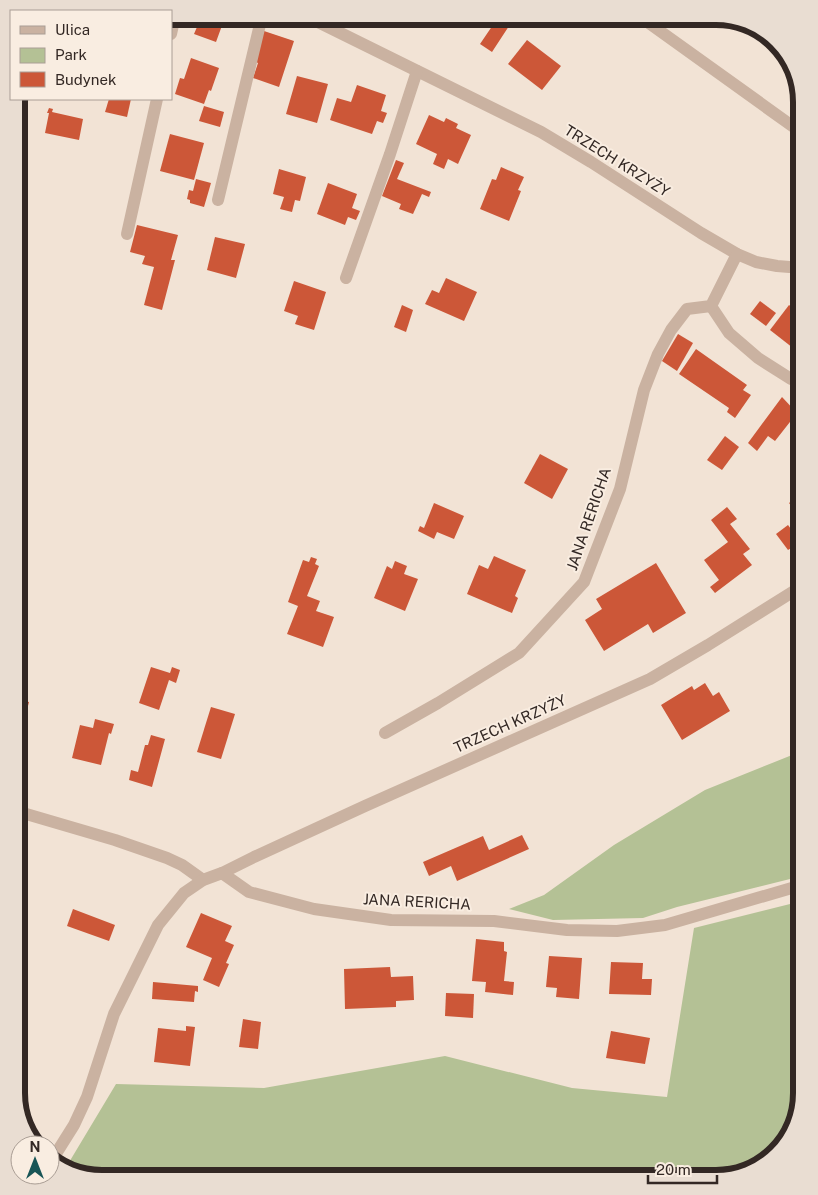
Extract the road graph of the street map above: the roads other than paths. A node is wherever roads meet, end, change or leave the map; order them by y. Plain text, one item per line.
1 (260, 25) edge
2 (324, 25) edge
3 (652, 25) edge
4 (417, 71) junction
5 (157, 100) edge
6 (793, 127) edge
7 (218, 200) dead end
8 (127, 234) dead end
9 (737, 254) junction
10 (793, 267) edge
11 (346, 278) dead end
12 (710, 306) junction
13 (790, 379) dead end
14 (793, 592) edge
15 (385, 733) dead end
16 (25, 814) edge
17 (222, 874) junction
18 (203, 880) junction
19 (793, 888) edge
20 (60, 1149) edge

1 - 7 street
2 - 4 street, TRZECH KRZYŻY
3 - 6 street
4 - 9 street, TRZECH KRZYŻY
4 - 11 street
5 - 8 street
9 - 10 street, TRZECH KRZYŻY
9 - 12 street
12 - 13 street
12 - 15 street, JANA RERICHA
14 - 17 street, TRZECH KRZYŻY
16 - 18 street
17 - 18 street
17 - 19 street, JANA RERICHA
18 - 20 street

